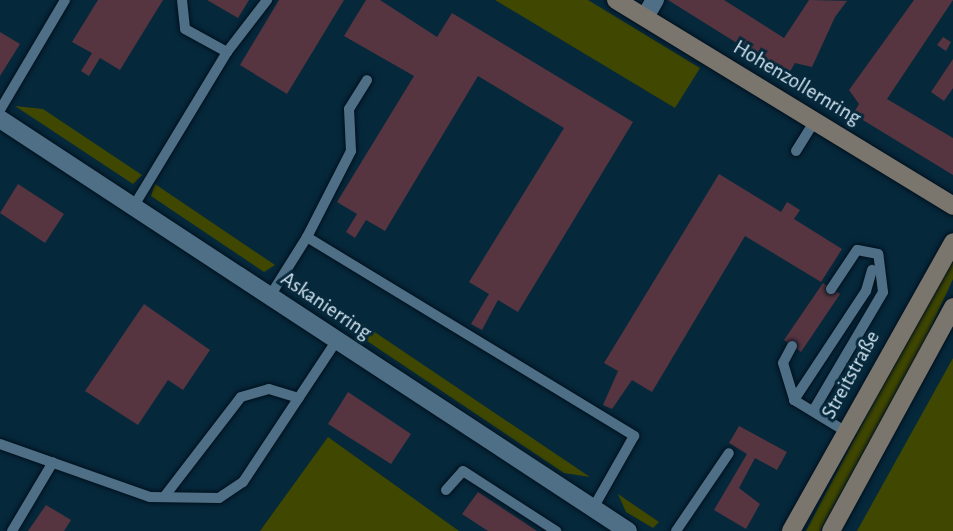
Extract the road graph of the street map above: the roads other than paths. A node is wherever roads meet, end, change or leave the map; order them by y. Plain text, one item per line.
1 (65, 0) edge
2 (182, 0) edge
3 (267, 0) edge
4 (656, 0) edge
5 (623, 2) edge
6 (645, 17) junction
7 (227, 52) junction
8 (367, 80) dead end
9 (0, 110) edge
10 (0, 119) edge
11 (814, 120) junction
12 (796, 151) dead end
13 (135, 204) junction
14 (953, 206) edge
15 (307, 237) junction
16 (953, 242) edge
17 (872, 270) dead end
18 (831, 288) dead end
19 (270, 296) junction
20 (953, 307) edge
21 (337, 340) junction
22 (792, 346) dead end
23 (298, 398) junction
24 (794, 400) junction
25 (813, 411) junction
26 (845, 431) junction
27 (0, 444) edge
28 (729, 453) dead end
29 (53, 462) junction
30 (446, 490) dead end
31 (164, 497) junction
32 (592, 510) junction
33 (619, 529) edge
34 (12, 531) edge
35 (556, 531) edge
36 (676, 531) edge
37 (791, 531) edge
38 (831, 531) edge

1 - 9 lane
2 - 7 lane
3 - 7 lane
4 - 6 street
5 - 6 main road, Hohenzollernring
6 - 11 main road, Hohenzollernring
7 - 13 lane
8 - 15 lane
10 - 13 street, Askanierring
11 - 12 lane
11 - 14 main road, Hohenzollernring
13 - 19 street, Askanierring
15 - 19 lane
15 - 32 lane
16 - 26 main road, Streitstraße
17 - 24 lane
18 - 25 lane
19 - 21 street, Askanierring
20 - 38 main road
21 - 23 lane
21 - 32 street, Askanierring
22 - 24 lane
23 - 31 lane
23 - 31 lane
24 - 25 lane
25 - 26 lane
26 - 37 main road, Streitstraße
27 - 29 lane
28 - 36 lane
29 - 31 lane
29 - 34 lane
30 - 35 lane
32 - 33 street, Askanierring

